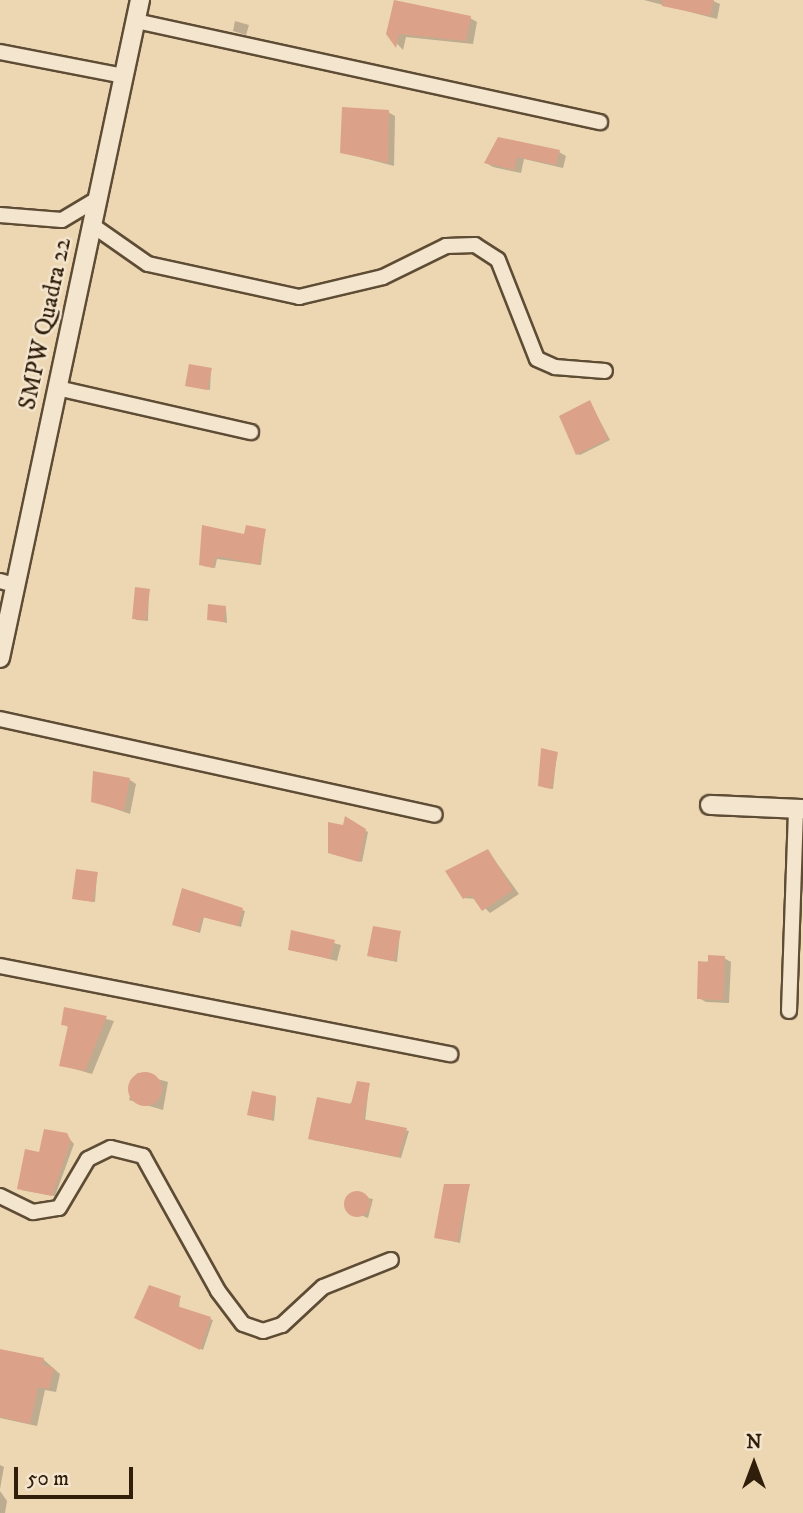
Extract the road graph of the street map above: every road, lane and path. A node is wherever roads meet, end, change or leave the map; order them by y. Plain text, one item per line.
1 (140, 0) edge
2 (136, 21) junction
3 (0, 52) edge
4 (123, 76) junction
5 (600, 122) dead end
6 (97, 200) junction
7 (0, 215) edge
8 (92, 225) junction
9 (606, 371) dead end
10 (57, 388) junction
11 (251, 432) dead end
12 (8, 583) edge
13 (5, 609) edge
14 (0, 658) edge
15 (0, 719) edge
16 (710, 805) dead end
17 (799, 809) edge
18 (435, 815) dead end
19 (0, 966) edge
20 (789, 1011) dead end
21 (450, 1054) dead end
22 (0, 1196) edge
23 (391, 1260) dead end

1 - 2 street, SMPW Quadra 22
2 - 4 street, SMPW Quadra 22
2 - 5 street
3 - 4 street
4 - 6 street, SMPW Quadra 22
6 - 7 street
6 - 8 street, SMPW Quadra 22
8 - 9 street
8 - 10 street, SMPW Quadra 22
10 - 11 street
10 - 12 street, SMPW Quadra 22
12 - 13 street, SMPW Quadra 22
13 - 14 street, SMPW Quadra 22
15 - 18 street
16 - 17 street
17 - 20 street
19 - 21 street
22 - 23 street

